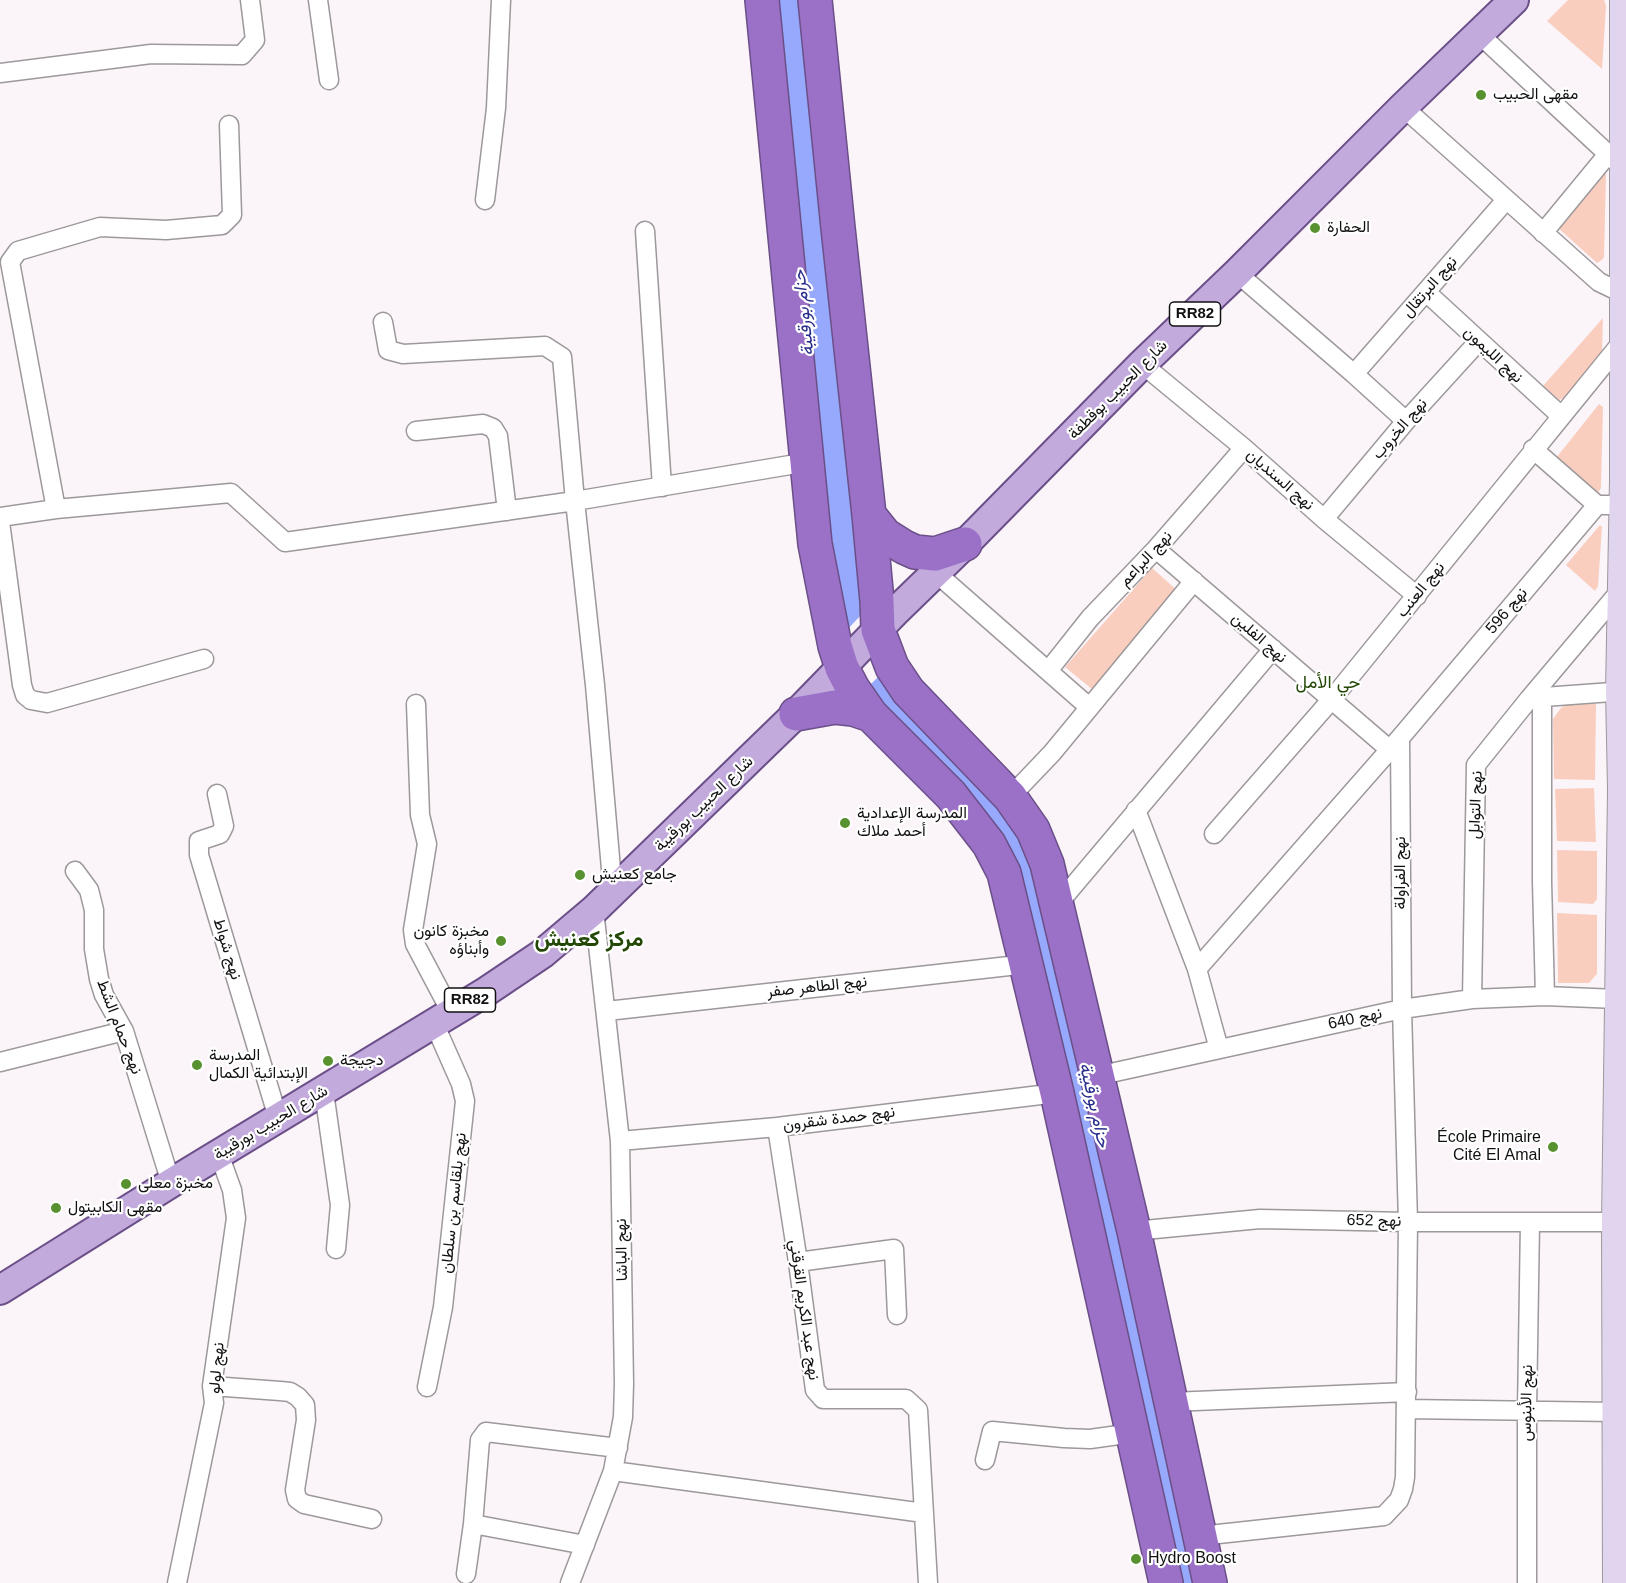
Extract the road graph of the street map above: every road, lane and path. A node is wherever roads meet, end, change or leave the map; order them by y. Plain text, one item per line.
1 (250, 0) edge
2 (318, 0) edge
3 (501, 0) edge
4 (762, 0) edge
5 (815, 0) edge
6 (1514, 0) edge
7 (1623, 0) edge
8 (1479, 34) junction
9 (1625, 69) edge
10 (0, 74) edge
11 (329, 80) dead end
12 (1402, 106) junction
13 (229, 125) dead end
14 (1616, 161) junction
15 (484, 200) dead end
16 (1506, 200) junction
17 (645, 231) dead end
18 (1543, 233) junction
19 (1237, 273) junction
20 (1426, 292) junction
21 (1625, 295) edge
22 (383, 322) dead end
23 (1478, 342) junction
24 (1622, 342) junction
25 (1142, 364) junction
26 (1354, 374) junction
27 (1624, 401) edge
28 (1561, 416) junction
29 (1406, 422) junction
30 (416, 431) dead end
31 (1244, 448) junction
32 (1533, 449) junction
33 (808, 462) junction
34 (662, 487) junction
35 (575, 501) junction
36 (1597, 505) junction
37 (1624, 505) edge
38 (56, 509) junction
39 (507, 511) junction
40 (869, 515) junction
41 (0, 517) edge
42 (1323, 519) junction
43 (0, 522) edge
44 (965, 544) junction
45 (1156, 549) junction
46 (935, 572) junction
47 (1194, 581) junction
48 (1620, 591) junction
49 (1417, 596) junction
50 (878, 630) junction
51 (1273, 649) junction
52 (204, 659) dead end
53 (842, 668) junction
54 (1048, 671) junction
55 (1623, 691) edge
56 (1535, 698) junction
57 (1332, 699) junction
58 (416, 704) dead end
59 (1089, 706) junction
60 (796, 714) junction
61 (871, 715) junction
62 (1395, 744) junction
63 (1623, 789) edge
64 (217, 794) dead end
65 (1010, 797) junction
66 (1136, 810) junction
67 (1214, 834) dead end
68 (75, 871) dead end
69 (604, 901) junction
70 (1058, 904) junction
71 (1027, 964) junction
72 (1197, 969) junction
73 (1620, 991) edge
74 (1545, 996) junction
75 (1472, 999) junction
76 (1402, 1009) junction
77 (607, 1011) junction
78 (442, 1018) junction
79 (124, 1030) junction
80 (1219, 1049) junction
81 (0, 1062) edge
82 (1097, 1076) junction
83 (324, 1092) junction
84 (1057, 1093) junction
85 (278, 1118) junction
86 (777, 1127) junction
87 (620, 1141) junction
88 (219, 1154) junction
89 (171, 1183) junction
90 (1408, 1222) junction
91 (1530, 1222) junction
92 (1615, 1222) junction
93 (1134, 1231) junction
94 (336, 1248) dead end
95 (798, 1262) junction
96 (0, 1290) edge
97 (1621, 1308) edge
98 (897, 1315) dead end
99 (212, 1386) junction
100 (427, 1387) dead end
101 (1406, 1400) junction
102 (1172, 1402) junction
103 (1527, 1411) junction
104 (1616, 1412) junction
105 (1133, 1433) junction
106 (618, 1448) junction
107 (985, 1460) dead end
108 (613, 1471) junction
109 (924, 1513) junction
110 (372, 1519) dead end
111 (474, 1524) junction
112 (1200, 1536) junction
113 (585, 1545) junction
114 (466, 1574) dead end
115 (177, 1583) edge
116 (570, 1583) edge
117 (928, 1583) edge
118 (1167, 1583) edge
119 (1210, 1583) edge
120 (1527, 1583) edge
121 (1616, 1583) edge

1 - 10 street
2 - 11 street
3 - 15 street
4 - 33 highway
5 - 40 highway
6 - 8 main road, شارع الحبيب بوقطفة / RR82
7 - 9 street
8 - 12 main road, شارع الحبيب بوقطفة / RR82
8 - 14 street
9 - 14 street
12 - 16 street
12 - 19 main road, شارع الحبيب بوقطفة / RR82
13 - 38 street
14 - 18 street
14 - 21 street
16 - 18 street
16 - 20 street, نهج البرتقال
17 - 34 street
18 - 21 street
19 - 25 main road, شارع الحبيب بوقطفة / RR82
19 - 26 street
20 - 23 street, نهج الليمون
20 - 26 street, نهج البرتقال
21 - 24 street
22 - 35 street, نهج الباشا
23 - 28 street, نهج الليمون
23 - 29 street, نهج الخروب
24 - 27 street
24 - 28 street, نهج العنب
25 - 31 street, نهج السنديان
25 - 44 main road, شارع الحبيب بوقطفة / RR82
26 - 29 street
27 - 37 street
28 - 32 street, نهج العنب
29 - 42 street, نهج الخروب
30 - 39 street
31 - 42 street, نهج السنديان
31 - 45 street, نهج البراعم
32 - 36 street
32 - 49 street, نهج العنب
33 - 34 street
33 - 53 highway
34 - 35 street
35 - 39 street
35 - 69 street, نهج الباشا
36 - 37 street
36 - 62 street, نهج 596
37 - 48 street
38 - 39 street
38 - 41 street
40 - 44 highway
40 - 50 highway
42 - 49 street, نهج السنديان
43 - 52 street
44 - 46 main road, شارع الحبيب بوقطفة / RR82
45 - 47 street, نهج الفلين
45 - 54 street, نهج البراعم
46 - 50 main road, شارع الحبيب بوقطفة / RR82
46 - 54 street
47 - 51 street, نهج الفلين
47 - 59 street
48 - 55 street
48 - 56 street, نهج التوابل
49 - 57 street, نهج العنب
50 - 53 main road, شارع الحبيب بورقيبة / RR82
50 - 65 highway
51 - 57 street, نهج الفلين
51 - 66 street
53 - 60 main road, شارع الحبيب بورقيبة / RR82
53 - 61 highway
54 - 59 street
55 - 56 street
55 - 63 street
56 - 74 street
56 - 75 street, نهج التوابل
57 - 62 street, نهج الفلين
57 - 67 street, نهج العنب
58 - 78 street, نهج بلقاسم بن سلطان
59 - 65 street
60 - 61 highway
60 - 69 main road, شارع الحبيب بورقيبة / RR82
61 - 71 highway
62 - 72 street, نهج 596
62 - 76 street, نهج الفراولة
63 - 73 street
64 - 85 street, نهج شواط
65 - 70 highway
66 - 70 street
66 - 72 street
68 - 79 street, نهج حمام الشط
69 - 77 street, نهج الباشا
69 - 78 main road, شارع الحبيب بورقيبة / RR82
70 - 82 highway
71 - 77 street, نهج الطاهر صفر
71 - 84 highway
72 - 80 street
73 - 74 street, نهج 640
73 - 92 street
74 - 75 street, نهج 640
75 - 76 street, نهج 640
76 - 80 street, نهج 640
76 - 90 street, نهج الفراولة
77 - 87 street, نهج الباشا
78 - 83 main road, شارع الحبيب بورقيبة / RR82
78 - 100 street, نهج بلقاسم بن سلطان
79 - 81 street
79 - 89 street, نهج حمام الشط
80 - 82 street, نهج 640
82 - 93 highway
83 - 85 main road, شارع الحبيب بورقيبة / RR82
83 - 94 street
84 - 86 street, نهج حمدة شقرون
84 - 105 highway
85 - 88 main road, شارع الحبيب بورقيبة / RR82
86 - 87 street, نهج حمدة شقرون
86 - 95 street, نهج عبد الكريم القرقني
87 - 106 street, نهج الباشا
88 - 89 main road, شارع الحبيب بورقيبة / RR82
88 - 99 street, نهج لولو
89 - 96 main road, شارع الحبيب بورقيبة / RR82
90 - 91 street, نهج 652
90 - 93 street, نهج 652
90 - 101 street, نهج الفراولة
91 - 92 street, نهج 652
91 - 103 street, نهج الأبنوس
92 - 97 street
93 - 102 highway
95 - 98 street
95 - 109 street, نهج عبد الكريم القرقني
97 - 104 street
99 - 110 street
99 - 115 street, نهج لولو
101 - 102 street
101 - 103 street
101 - 112 street, نهج الفراولة
102 - 112 highway
103 - 104 street
103 - 120 street, نهج الأبنوس
104 - 121 street
105 - 107 street
105 - 118 highway
106 - 108 street, نهج الباشا
106 - 111 street
108 - 109 street
108 - 113 street, نهج الباشا
109 - 117 street, نهج عبد الكريم القرقني
111 - 113 street
111 - 114 street
112 - 119 highway
113 - 116 street, نهج الباشا

